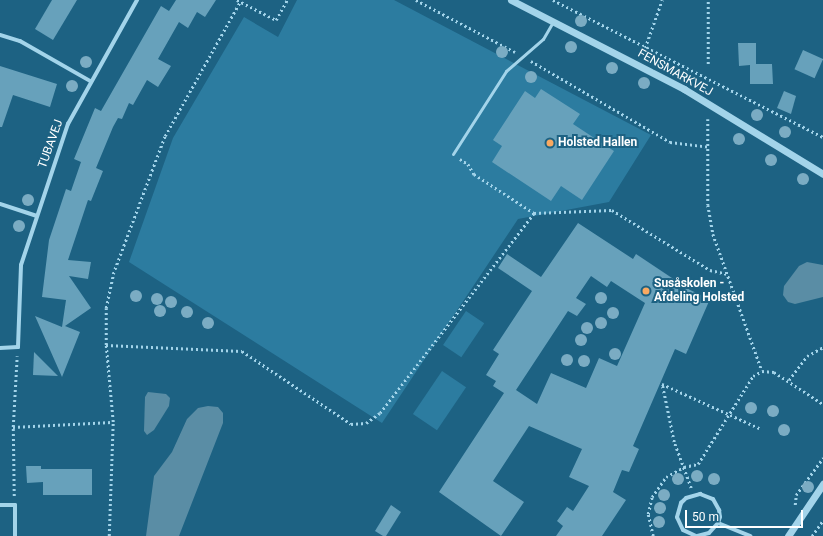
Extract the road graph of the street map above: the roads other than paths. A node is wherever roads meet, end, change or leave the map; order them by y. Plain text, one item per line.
1 (137, 0) edge
2 (511, 0) edge
3 (554, 20) junction
4 (0, 35) edge
5 (90, 81) junction
6 (453, 154) road end
7 (823, 174) edge
8 (0, 204) edge
9 (36, 216) junction
10 (0, 348) edge
11 (823, 484) edge
12 (0, 505) edge
13 (718, 523) junction
14 (15, 536) edge
15 (696, 536) edge
16 (751, 536) edge
17 (788, 536) edge

1 - 5 street, TUBAVEJ
2 - 3 street, FENSMARKVEJ
3 - 6 lane
3 - 7 street, FENSMARKVEJ
4 - 5 street
5 - 9 street, TUBAVEJ
8 - 9 street
9 - 10 street, TUBAVEJ
11 - 17 street
12 - 14 street
13 - 15 street
13 - 15 street
13 - 16 street

